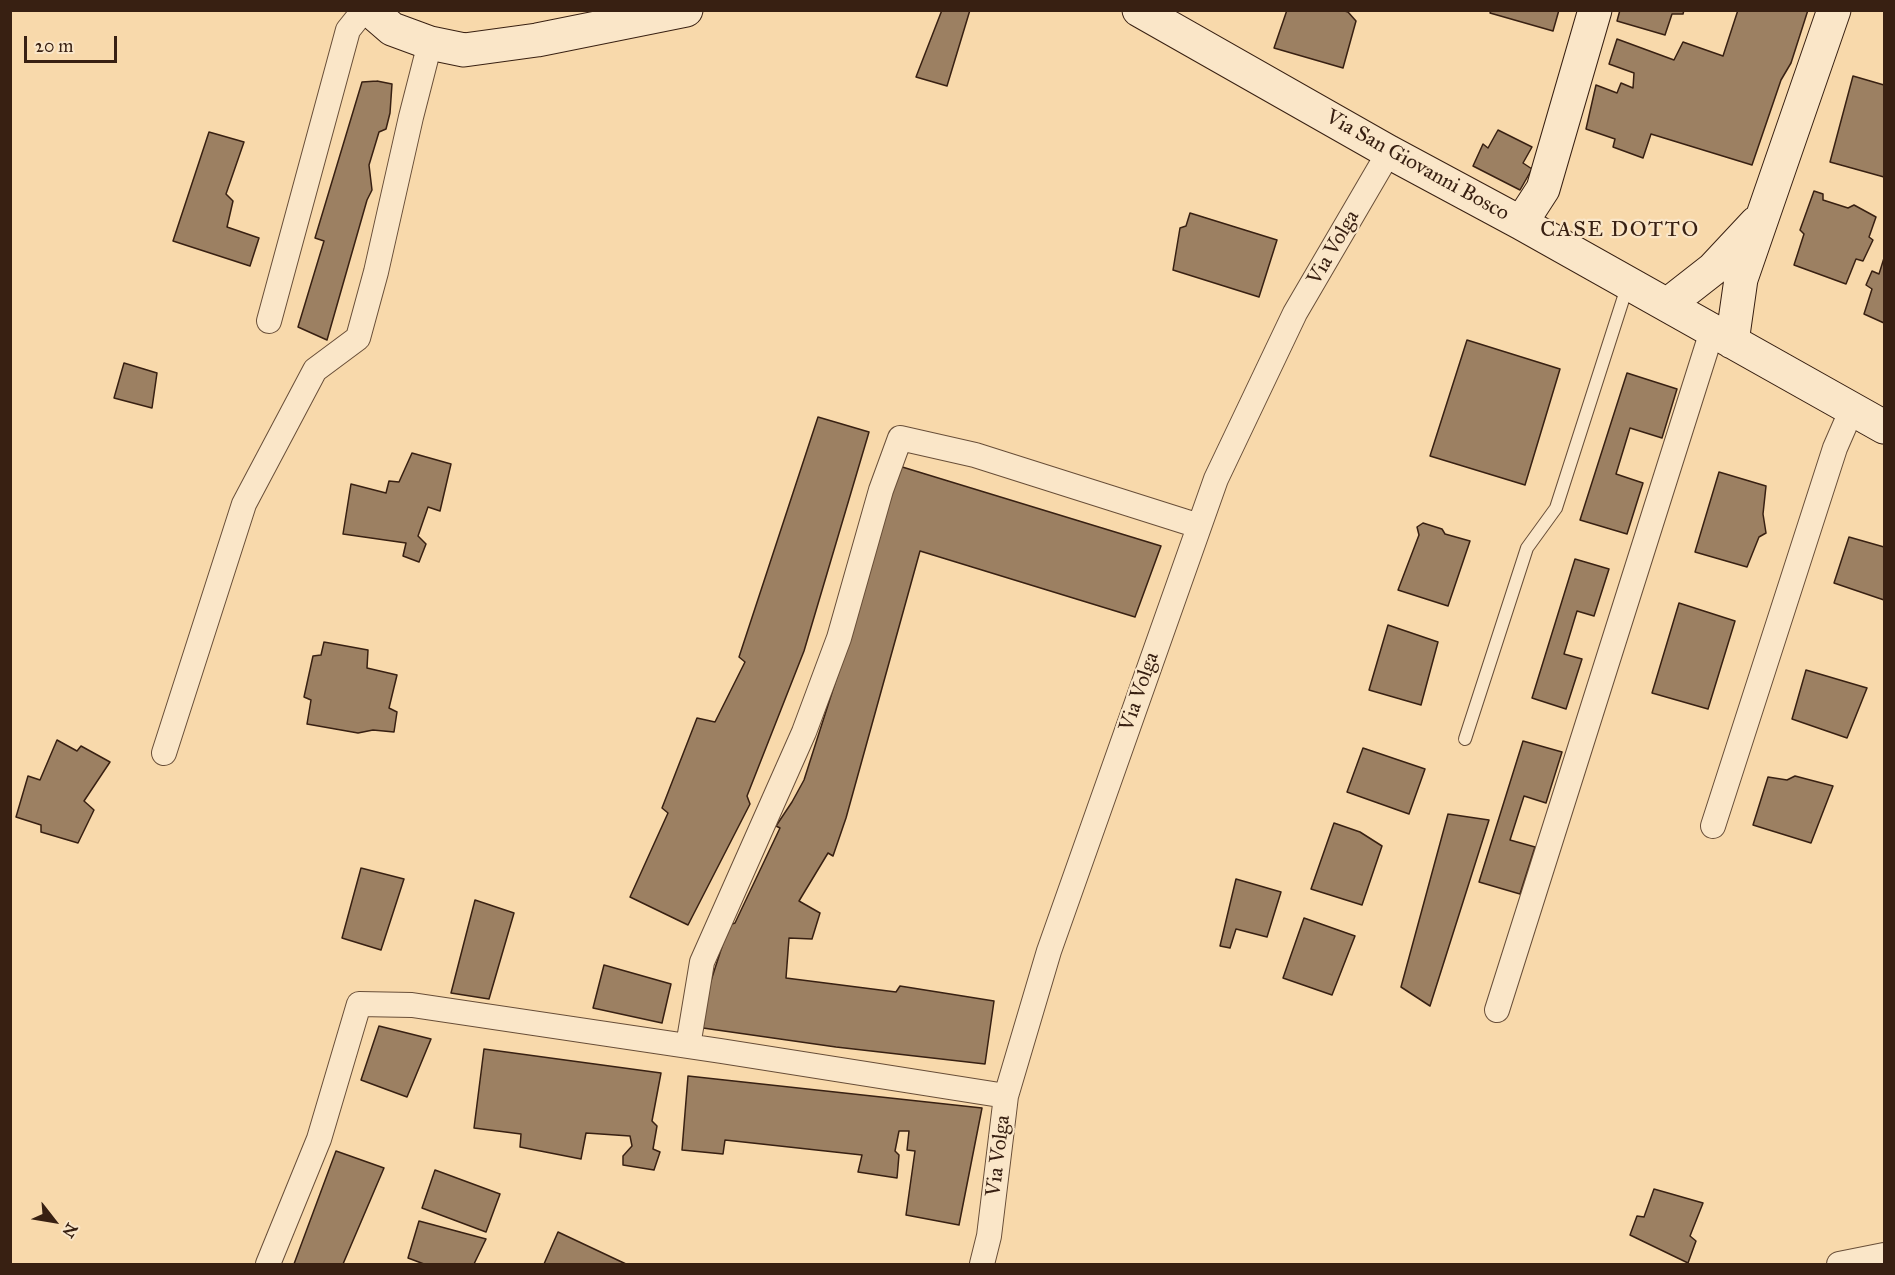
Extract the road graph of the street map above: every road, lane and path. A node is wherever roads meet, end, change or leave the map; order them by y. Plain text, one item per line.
1 (364, 10) edge
2 (370, 10) edge
3 (686, 10) edge
4 (1139, 10) edge
5 (1595, 10) edge
6 (1834, 10) edge
7 (430, 43) junction
8 (1389, 152) junction
9 (1763, 215) junction
10 (1521, 223) junction
11 (1628, 283) junction
12 (1667, 305) junction
13 (269, 321) dead end
14 (1722, 336) junction
15 (1852, 409) junction
16 (1884, 427) edge
17 (1199, 526) junction
18 (1465, 739) dead end
19 (164, 753) dead end
20 (1713, 826) dead end
21 (1497, 1010) dead end
22 (688, 1046) junction
23 (1006, 1096) junction
24 (1884, 1255) edge
25 (268, 1264) edge
26 (982, 1264) edge
27 (1839, 1264) edge

1 - 13 street
2 - 7 main road
3 - 7 main road
4 - 8 main road, Via San Giovanni Bosco
5 - 10 main road
6 - 9 main road
7 - 19 street
8 - 10 main road, Via San Giovanni Bosco
8 - 17 street, Via Volga
9 - 12 main road
9 - 14 main road
10 - 11 main road, Via San Giovanni Bosco
11 - 12 main road, Via San Giovanni Bosco
11 - 18 lane
12 - 14 main road, Via San Giovanni Bosco
14 - 15 main road, Via San Giovanni Bosco
14 - 21 street
15 - 16 main road, Via San Giovanni Bosco
15 - 20 street
17 - 22 street
17 - 23 street, Via Volga
22 - 23 street
22 - 25 street
23 - 26 street, Via Volga
24 - 27 street

